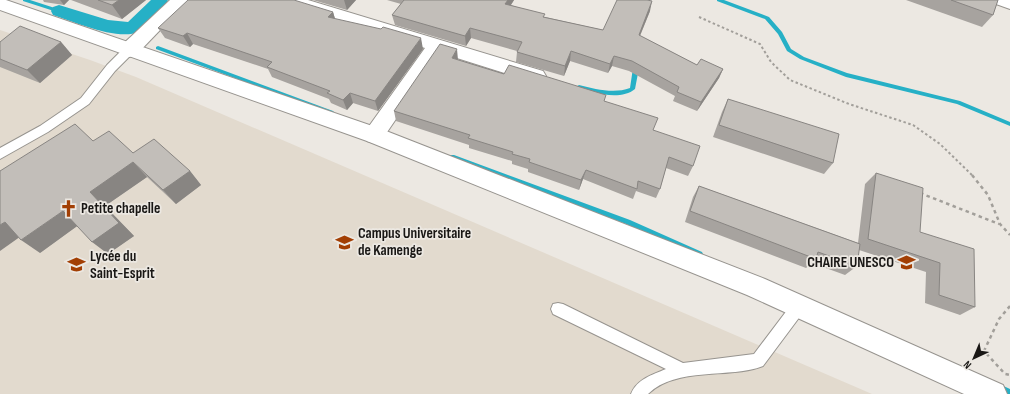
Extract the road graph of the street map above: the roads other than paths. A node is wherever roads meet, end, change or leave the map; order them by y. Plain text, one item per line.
1 (180, 0) edge
2 (289, 0) edge
3 (1002, 0) edge
4 (1010, 3) edge
5 (0, 4) edge
6 (436, 45) junction
7 (129, 50) junction
8 (556, 82) edge
9 (374, 135) junction
10 (0, 154) edge
11 (799, 306) junction
12 (558, 308) dead end
13 (682, 370) junction
14 (638, 394) edge
15 (994, 394) edge

1 - 7 street
2 - 6 street
3 - 4 street
5 - 7 street
6 - 8 street
6 - 9 street
7 - 9 street
7 - 10 lane
9 - 11 street
11 - 13 lane
11 - 15 street
12 - 13 lane
13 - 14 lane

